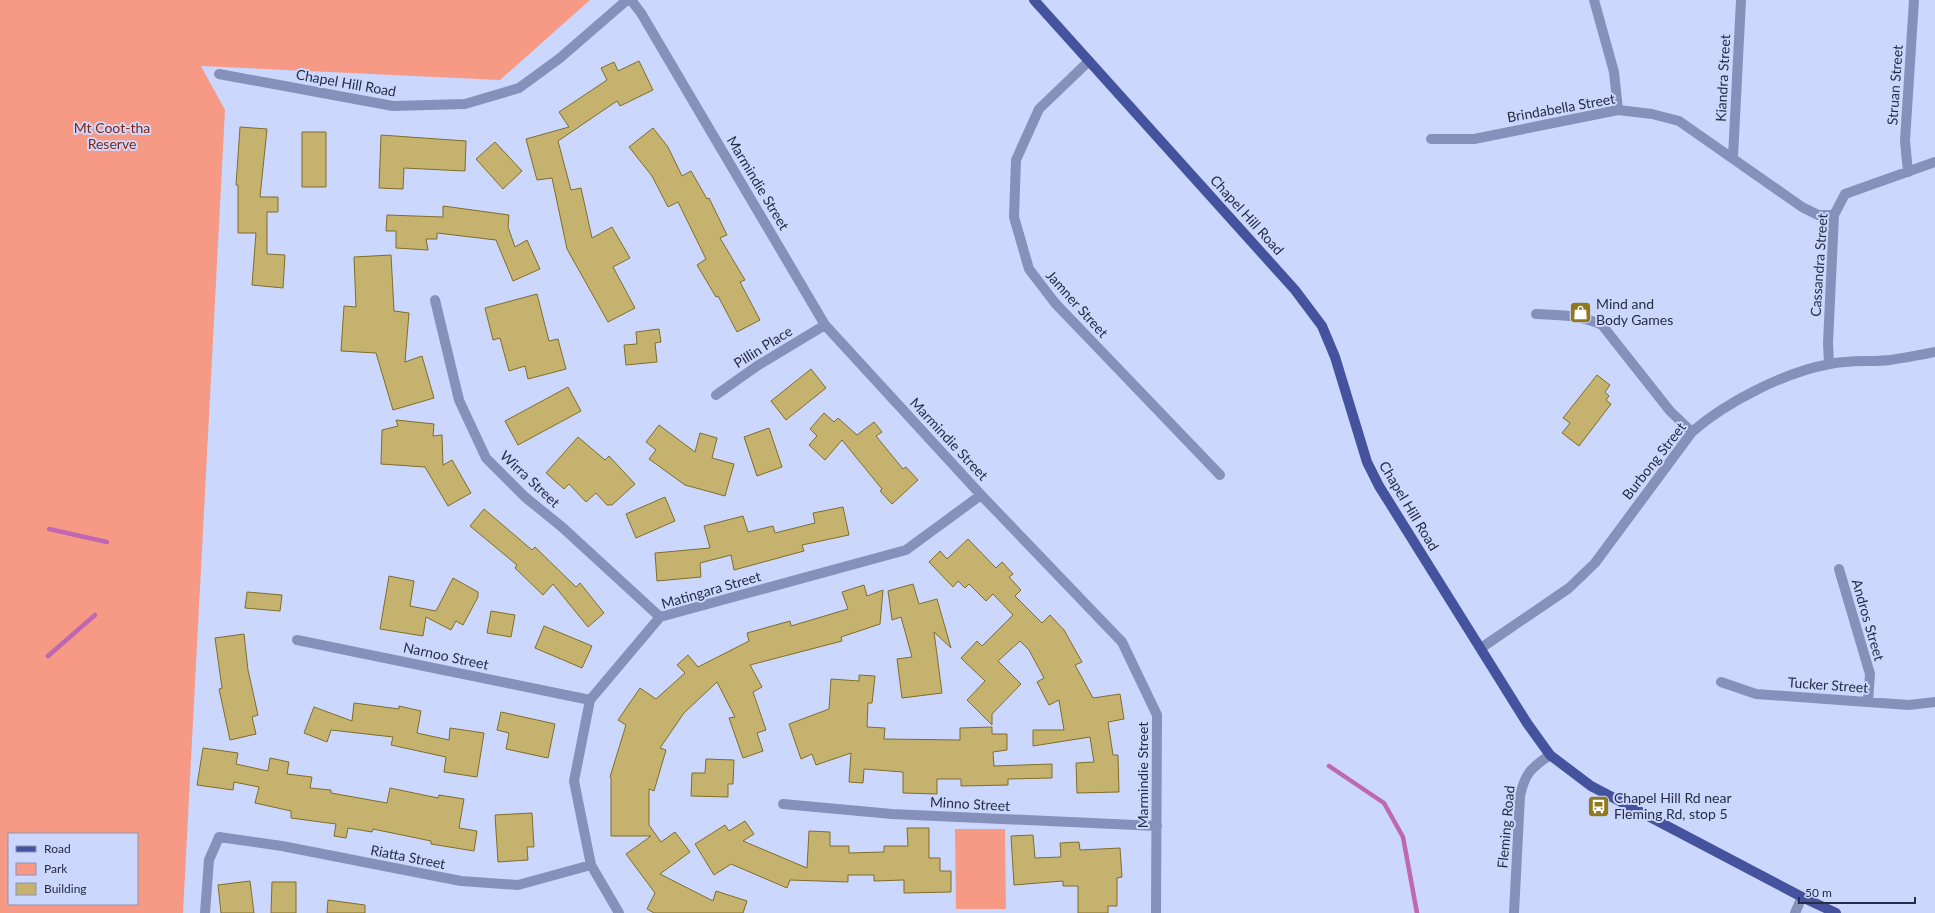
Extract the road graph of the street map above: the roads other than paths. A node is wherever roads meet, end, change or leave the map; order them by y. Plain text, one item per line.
1 (627, 0) edge
2 (631, 0) edge
3 (1034, 0) edge
4 (1594, 0) edge
5 (1741, 0) edge
6 (1914, 0) edge
7 (1089, 60) junction
8 (219, 74) dead end
9 (1618, 110) junction
10 (1431, 139) dead end
11 (1733, 157) junction
12 (1935, 162) edge
13 (1908, 172) junction
14 (1834, 215) junction
15 (436, 300) dead end
16 (1536, 314) dead end
17 (825, 325) junction
18 (1935, 352) edge
19 (1829, 364) junction
20 (716, 395) dead end
21 (1692, 432) junction
22 (1220, 476) dead end
23 (982, 495) junction
24 (1839, 569) dead end
25 (660, 618) junction
26 (297, 640) dead end
27 (1481, 648) junction
28 (1721, 682) dead end
29 (590, 700) junction
30 (1868, 702) junction
31 (1935, 702) edge
32 (1550, 755) junction
33 (783, 804) dead end
34 (1157, 826) junction
35 (591, 865) junction
36 (1802, 897) junction
37 (205, 913) edge
38 (619, 913) edge
39 (1156, 913) edge
40 (1514, 913) edge
41 (1795, 913) edge
42 (1836, 913) edge

1 - 8 street, Chapel Hill Road
2 - 17 street, Marmindie Street
3 - 7 main road, Chapel Hill Road
4 - 9 street
5 - 11 street, Kiandra Street
6 - 13 street, Struan Street
7 - 22 street, Jamner Street
7 - 27 main road, Chapel Hill Road
9 - 10 street, Brindabella Street
9 - 11 street, Brindabella Street
11 - 14 street, Brindabella Street
12 - 13 street, Cassandra Street
13 - 14 street, Cassandra Street
14 - 19 street, Cassandra Street
15 - 25 street, Wirra Street
16 - 21 street
17 - 20 street, Pillin Place
17 - 23 street, Marmindie Street
18 - 19 street, Burbong Street
19 - 21 street, Burbong Street
21 - 27 street, Burbong Street
23 - 25 street, Matingara Street
23 - 34 street, Marmindie Street
24 - 30 street, Andros Street
25 - 29 street, Matingara Street
26 - 29 street, Narnoo Street
27 - 32 main road, Chapel Hill Road
28 - 30 street, Tucker Street
29 - 35 street, Matingara Street
30 - 31 street, Tucker Street
32 - 36 main road, Chapel Hill Road
32 - 40 street, Fleming Road
33 - 34 street, Minno Street
34 - 39 street, Marmindie Street
35 - 37 street, Riatta Street
35 - 38 street, Matingara Street
36 - 41 street
36 - 42 main road, Chapel Hill Road

